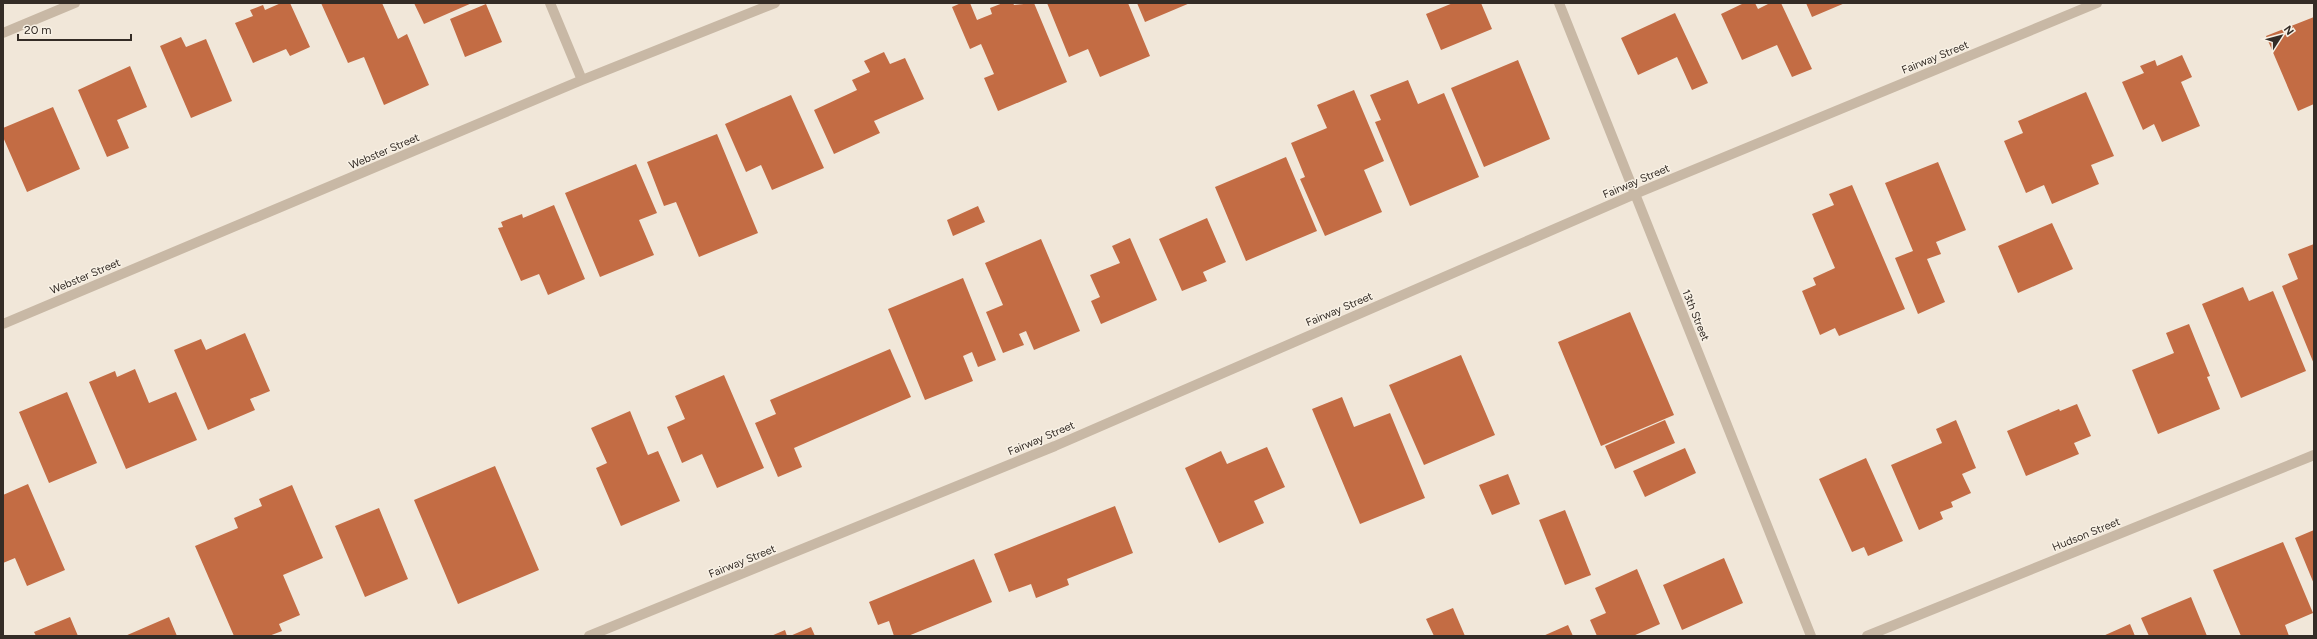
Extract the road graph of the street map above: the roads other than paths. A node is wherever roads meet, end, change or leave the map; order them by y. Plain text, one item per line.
1 (75, 3) edge
2 (550, 3) edge
3 (774, 3) edge
4 (1559, 3) edge
5 (2097, 3) edge
6 (3, 33) edge
7 (582, 80) junction
8 (1635, 194) junction
9 (3, 324) edge
10 (2314, 455) edge
11 (603, 634) edge
12 (589, 636) edge
13 (1812, 636) edge
14 (1866, 636) edge

1 - 6 street
2 - 7 street
3 - 7 street, Webster Street
4 - 8 street, 13th Street
5 - 8 street, Fairway Street
7 - 9 street, Webster Street
8 - 11 street, Fairway Street
8 - 13 street, 13th Street
10 - 14 street, Hudson Street
11 - 12 street, Fairway Street

